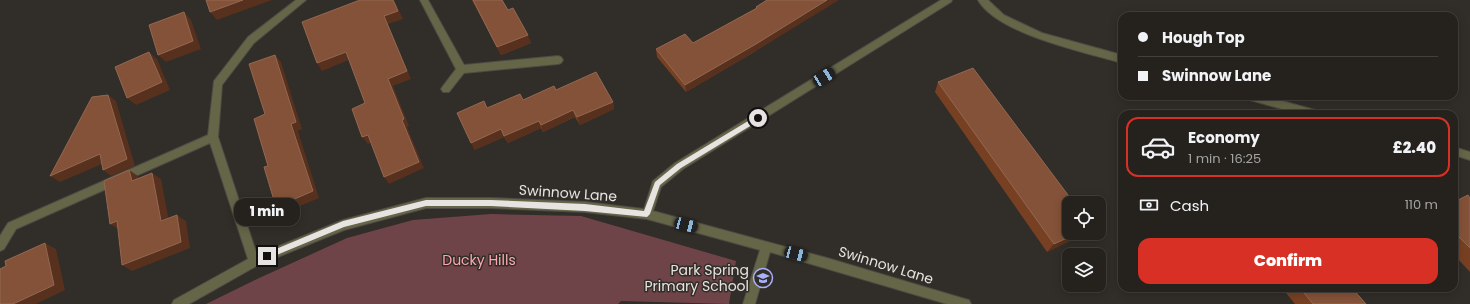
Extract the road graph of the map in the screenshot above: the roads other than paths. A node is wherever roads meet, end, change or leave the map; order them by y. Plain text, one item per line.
1 (302, 0) edge
2 (424, 0) edge
3 (948, 0) edge
4 (982, 0) edge
5 (1118, 59) edge
6 (558, 60) dead end
7 (461, 69) junction
8 (446, 89) dead end
9 (1264, 100) edge
10 (1301, 110) edge
11 (213, 137) junction
12 (1458, 153) edge
13 (1470, 156) edge
14 (647, 214) junction
15 (0, 246) edge
16 (766, 246) junction
17 (254, 261) junction
18 (178, 304) edge
19 (749, 304) edge
20 (965, 304) edge

1 - 11 street
2 - 7 street
3 - 14 street
4 - 5 street
6 - 7 street
7 - 8 street
9 - 10 street
11 - 15 street
11 - 17 street
12 - 13 street
14 - 16 street, Swinnow Lane
14 - 17 street, Swinnow Lane
16 - 19 street
16 - 20 street, Swinnow Lane
17 - 18 street, Swinnow Lane

